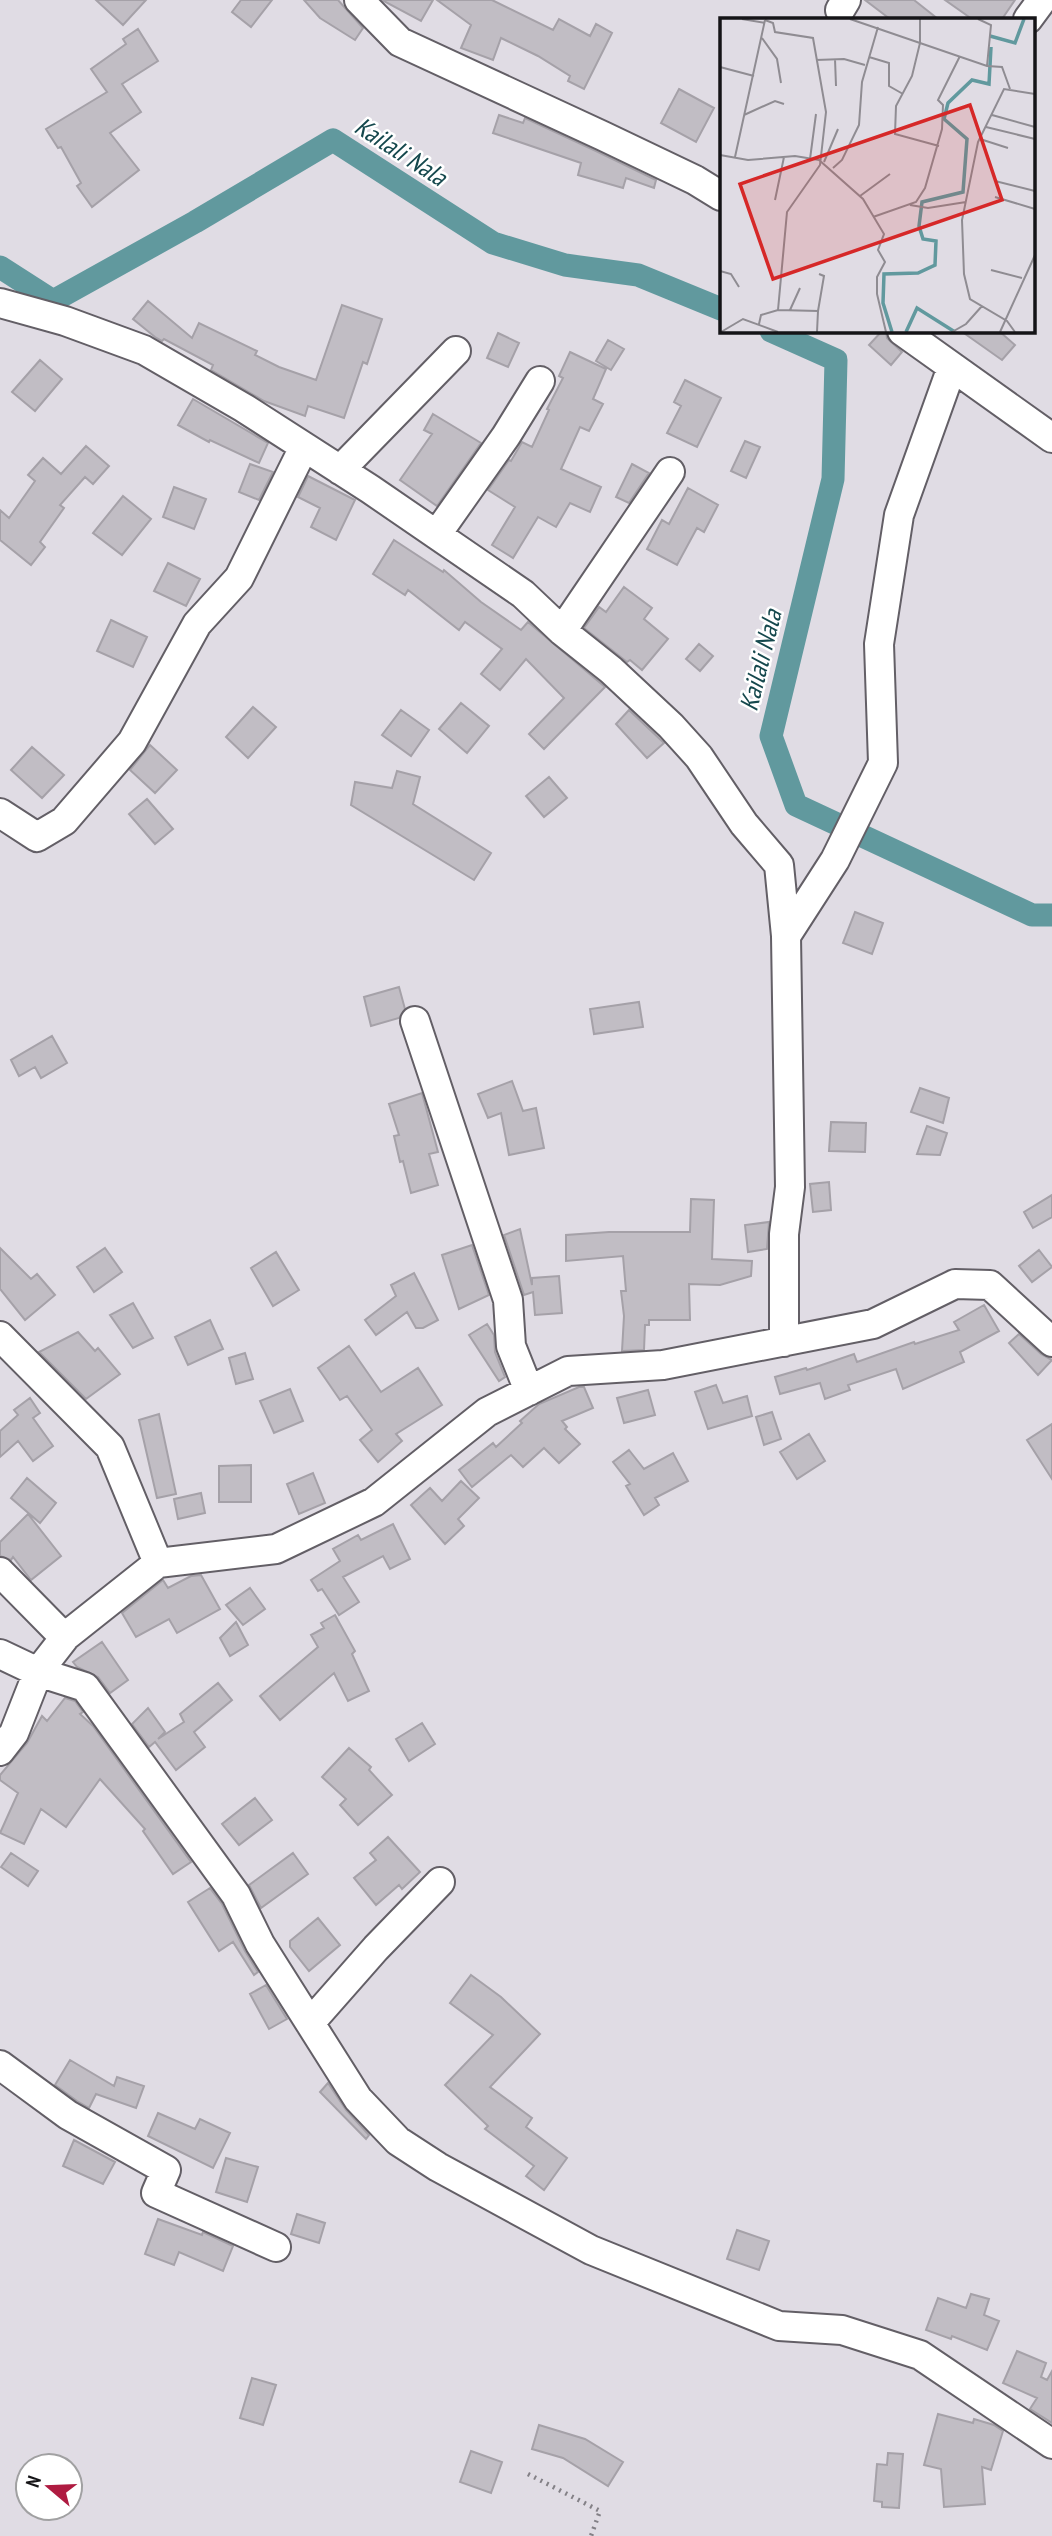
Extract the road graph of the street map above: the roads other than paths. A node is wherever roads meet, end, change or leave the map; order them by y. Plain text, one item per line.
1 (1042, 0) edge
2 (375, 6) edge
3 (1029, 18) edge
4 (720, 195) edge
5 (0, 303) edge
6 (903, 332) edge
7 (456, 351) dead end
8 (952, 367) junction
9 (540, 381) dead end
10 (1052, 438) edge
11 (304, 447) junction
12 (340, 470) junction
13 (670, 472) dead end
14 (437, 534) junction
15 (562, 631) junction
16 (0, 813) edge
17 (786, 936) junction
18 (415, 1021) dead end
19 (0, 1336) edge
20 (784, 1342) junction
21 (1052, 1342) edge
22 (529, 1391) junction
23 (158, 1563) junction
24 (0, 1572) edge
25 (65, 1636) junction
26 (0, 1654) edge
27 (38, 1672) junction
28 (0, 1751) edge
29 (440, 1882) dead end
30 (310, 2023) junction
31 (0, 2065) edge
32 (276, 2247) dead end
33 (1052, 2444) edge

1 - 3 street
2 - 4 street
5 - 11 street
6 - 8 street
7 - 12 street
8 - 10 street
8 - 17 street
9 - 14 street
11 - 12 street
11 - 16 street
12 - 14 street
13 - 15 street
14 - 15 street
15 - 17 street
17 - 20 street
18 - 22 street
19 - 23 street
20 - 21 street
20 - 22 street
22 - 23 street
23 - 25 street
24 - 25 street
25 - 27 street
26 - 27 street
27 - 28 street
27 - 30 street
29 - 30 street
30 - 33 street
31 - 32 street

